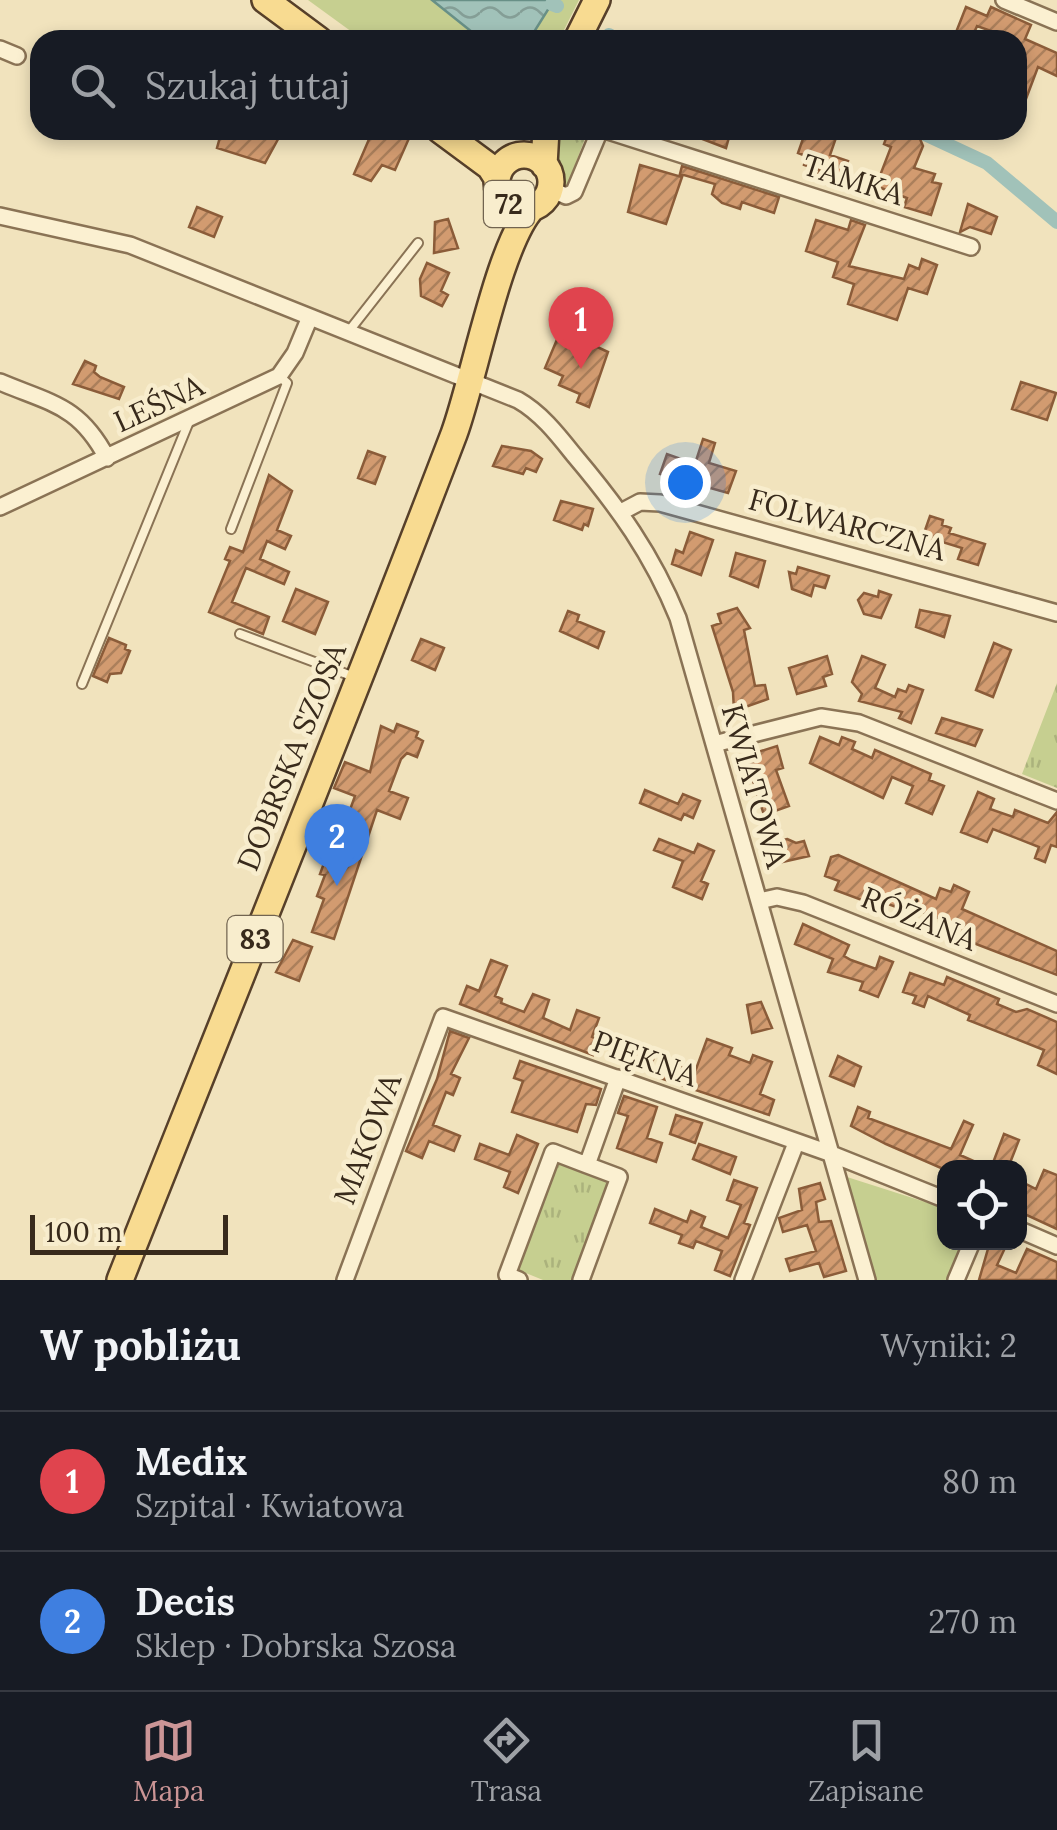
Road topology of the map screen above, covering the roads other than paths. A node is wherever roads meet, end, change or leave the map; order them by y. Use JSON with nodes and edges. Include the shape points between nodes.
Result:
{"nodes":[{"id":1,"x":266,"y":0,"type":"edge"},
{"id":2,"x":287,"y":0,"type":"edge"},
{"id":3,"x":597,"y":0,"type":"edge"},
{"id":4,"x":1004,"y":0,"type":"edge"},
{"id":5,"x":1057,"y":22,"type":"edge"},
{"id":6,"x":306,"y":30,"type":"edge"},
{"id":7,"x":327,"y":30,"type":"edge"},
{"id":8,"x":582,"y":30,"type":"edge"},
{"id":9,"x":0,"y":49,"type":"edge"},
{"id":10,"x":17,"y":56,"type":"dead end"},
{"id":11,"x":454,"y":140,"type":"edge"},
{"id":12,"x":482,"y":140,"type":"edge"},
{"id":13,"x":524,"y":140,"type":"edge"},
{"id":14,"x":545,"y":140,"type":"edge"},
{"id":15,"x":597,"y":140,"type":"edge"},
{"id":16,"x":634,"y":140,"type":"edge"},
{"id":17,"x":515,"y":157,"type":"junction"},
{"id":18,"x":542,"y":187,"type":"junction"},
{"id":19,"x":501,"y":189,"type":"junction"},
{"id":20,"x":0,"y":216,"type":"edge"},
{"id":21,"x":418,"y":243,"type":"dead end"},
{"id":22,"x":971,"y":246,"type":"dead end"},
{"id":23,"x":490,"y":310,"type":"junction"},
{"id":24,"x":310,"y":316,"type":"junction"},
{"id":25,"x":349,"y":332,"type":"junction"},
{"id":26,"x":279,"y":376,"type":"junction"},
{"id":27,"x":473,"y":380,"type":"junction"},
{"id":28,"x":0,"y":382,"type":"edge"},
{"id":29,"x":190,"y":419,"type":"junction"},
{"id":30,"x":107,"y":458,"type":"junction"},
{"id":31,"x":0,"y":507,"type":"edge"},
{"id":32,"x":622,"y":510,"type":"junction"},
{"id":33,"x":231,"y":529,"type":"dead end"},
{"id":34,"x":1057,"y":613,"type":"edge"},
{"id":35,"x":240,"y":634,"type":"dead end"},
{"id":36,"x":358,"y":678,"type":"junction"},
{"id":37,"x":82,"y":684,"type":"dead end"},
{"id":38,"x":714,"y":744,"type":"junction"},
{"id":39,"x":1057,"y":801,"type":"edge"},
{"id":40,"x":759,"y":901,"type":"junction"},
{"id":41,"x":1057,"y":1004,"type":"edge"},
{"id":42,"x":443,"y":1017,"type":"joint"},
{"id":43,"x":618,"y":1078,"type":"junction"},
{"id":44,"x":796,"y":1143,"type":"junction"},
{"id":45,"x":829,"y":1153,"type":"junction"},
{"id":46,"x":586,"y":1164,"type":"junction"},
{"id":47,"x":937,"y":1196,"type":"edge"},
{"id":48,"x":1027,"y":1233,"type":"edge"},
{"id":49,"x":1057,"y":1246,"type":"edge"},
{"id":50,"x":969,"y":1250,"type":"edge"},
{"id":51,"x":120,"y":1280,"type":"edge"},
{"id":52,"x":344,"y":1280,"type":"edge"},
{"id":53,"x":520,"y":1280,"type":"edge"},
{"id":54,"x":581,"y":1280,"type":"edge"},
{"id":55,"x":743,"y":1280,"type":"edge"},
{"id":56,"x":866,"y":1280,"type":"edge"},
{"id":57,"x":956,"y":1280,"type":"edge"}],
"edges":[{"from":1,"to":6,"type":"main road"},
{"from":2,"to":7,"type":"main road"},
{"from":3,"to":8,"type":"main road"},
{"from":4,"to":5,"type":"street"},
{"from":9,"to":10,"type":"street"},
{"from":11,"to":19,"type":"main road","number":"72","via":[[490,166]]},
{"from":12,"to":17,"type":"main road","number":"72"},
{"from":13,"to":17,"type":"main road","number":"72"},
{"from":14,"to":18,"type":"main road","number":"72"},
{"from":15,"to":18,"type":"street","name":"TAMKA","via":[[574,192],[566,196]]},
{"from":16,"to":22,"type":"street","name":"TAMKA"},
{"from":17,"to":18,"type":"main road","number":"72","via":[[532,156]]},
{"from":17,"to":19,"type":"main road","number":"72","via":[[503,165]]},
{"from":18,"to":19,"type":"main road","number":"72","via":[[518,208]]},
{"from":18,"to":23,"type":"main road","name":"DOBRSKA SZOSA","number":"83","via":[[519,224]]},
{"from":19,"to":23,"type":"main road","name":"DOBRSKA SZOSA","number":"83"},
{"from":20,"to":24,"type":"street","name":"KWIATOWA","via":[[130,245]]},
{"from":21,"to":25,"type":"lane"},
{"from":23,"to":27,"type":"main road","name":"DOBRSKA SZOSA","number":"83"},
{"from":24,"to":25,"type":"street","name":"KWIATOWA"},
{"from":24,"to":26,"type":"street"},
{"from":25,"to":27,"type":"street","name":"KWIATOWA"},
{"from":26,"to":29,"type":"street","name":"LEŚNA"},
{"from":26,"to":33,"type":"lane","via":[[286,383]]},
{"from":27,"to":32,"type":"street","name":"KWIATOWA","via":[[539,416]]},
{"from":27,"to":36,"type":"main road","name":"DOBRSKA SZOSA","number":"83"},
{"from":28,"to":30,"type":"street","via":[[77,415]]},
{"from":29,"to":30,"type":"street","name":"LEŚNA"},
{"from":29,"to":37,"type":"lane"},
{"from":30,"to":31,"type":"street","name":"LEŚNA"},
{"from":32,"to":34,"type":"street","name":"FOLWARCZNA","via":[[640,502],[660,504]]},
{"from":32,"to":38,"type":"street","name":"KWIATOWA","via":[[678,618]]},
{"from":35,"to":36,"type":"lane"},
{"from":36,"to":51,"type":"main road","name":"DOBRSKA SZOSA","number":"83"},
{"from":38,"to":39,"type":"street","via":[[821,717],[859,723]]},
{"from":38,"to":40,"type":"street","name":"KWIATOWA"},
{"from":40,"to":41,"type":"street","name":"RÓŻANA","via":[[802,903]]},
{"from":40,"to":45,"type":"street","name":"KWIATOWA"},
{"from":42,"to":43,"type":"street","name":"PIĘKNA"},
{"from":42,"to":52,"type":"street","name":"MAKOWA"},
{"from":43,"to":44,"type":"street","name":"PIĘKNA"},
{"from":43,"to":46,"type":"street"},
{"from":44,"to":45,"type":"street","name":"PIĘKNA"},
{"from":44,"to":55,"type":"street"},
{"from":45,"to":47,"type":"street","name":"PIĘKNA"},
{"from":45,"to":56,"type":"street","name":"KWIATOWA"},
{"from":46,"to":53,"type":"street","via":[[553,1152],[507,1275]]},
{"from":46,"to":54,"type":"street","via":[[619,1177]]},
{"from":48,"to":49,"type":"street"},
{"from":50,"to":57,"type":"street"}]}
